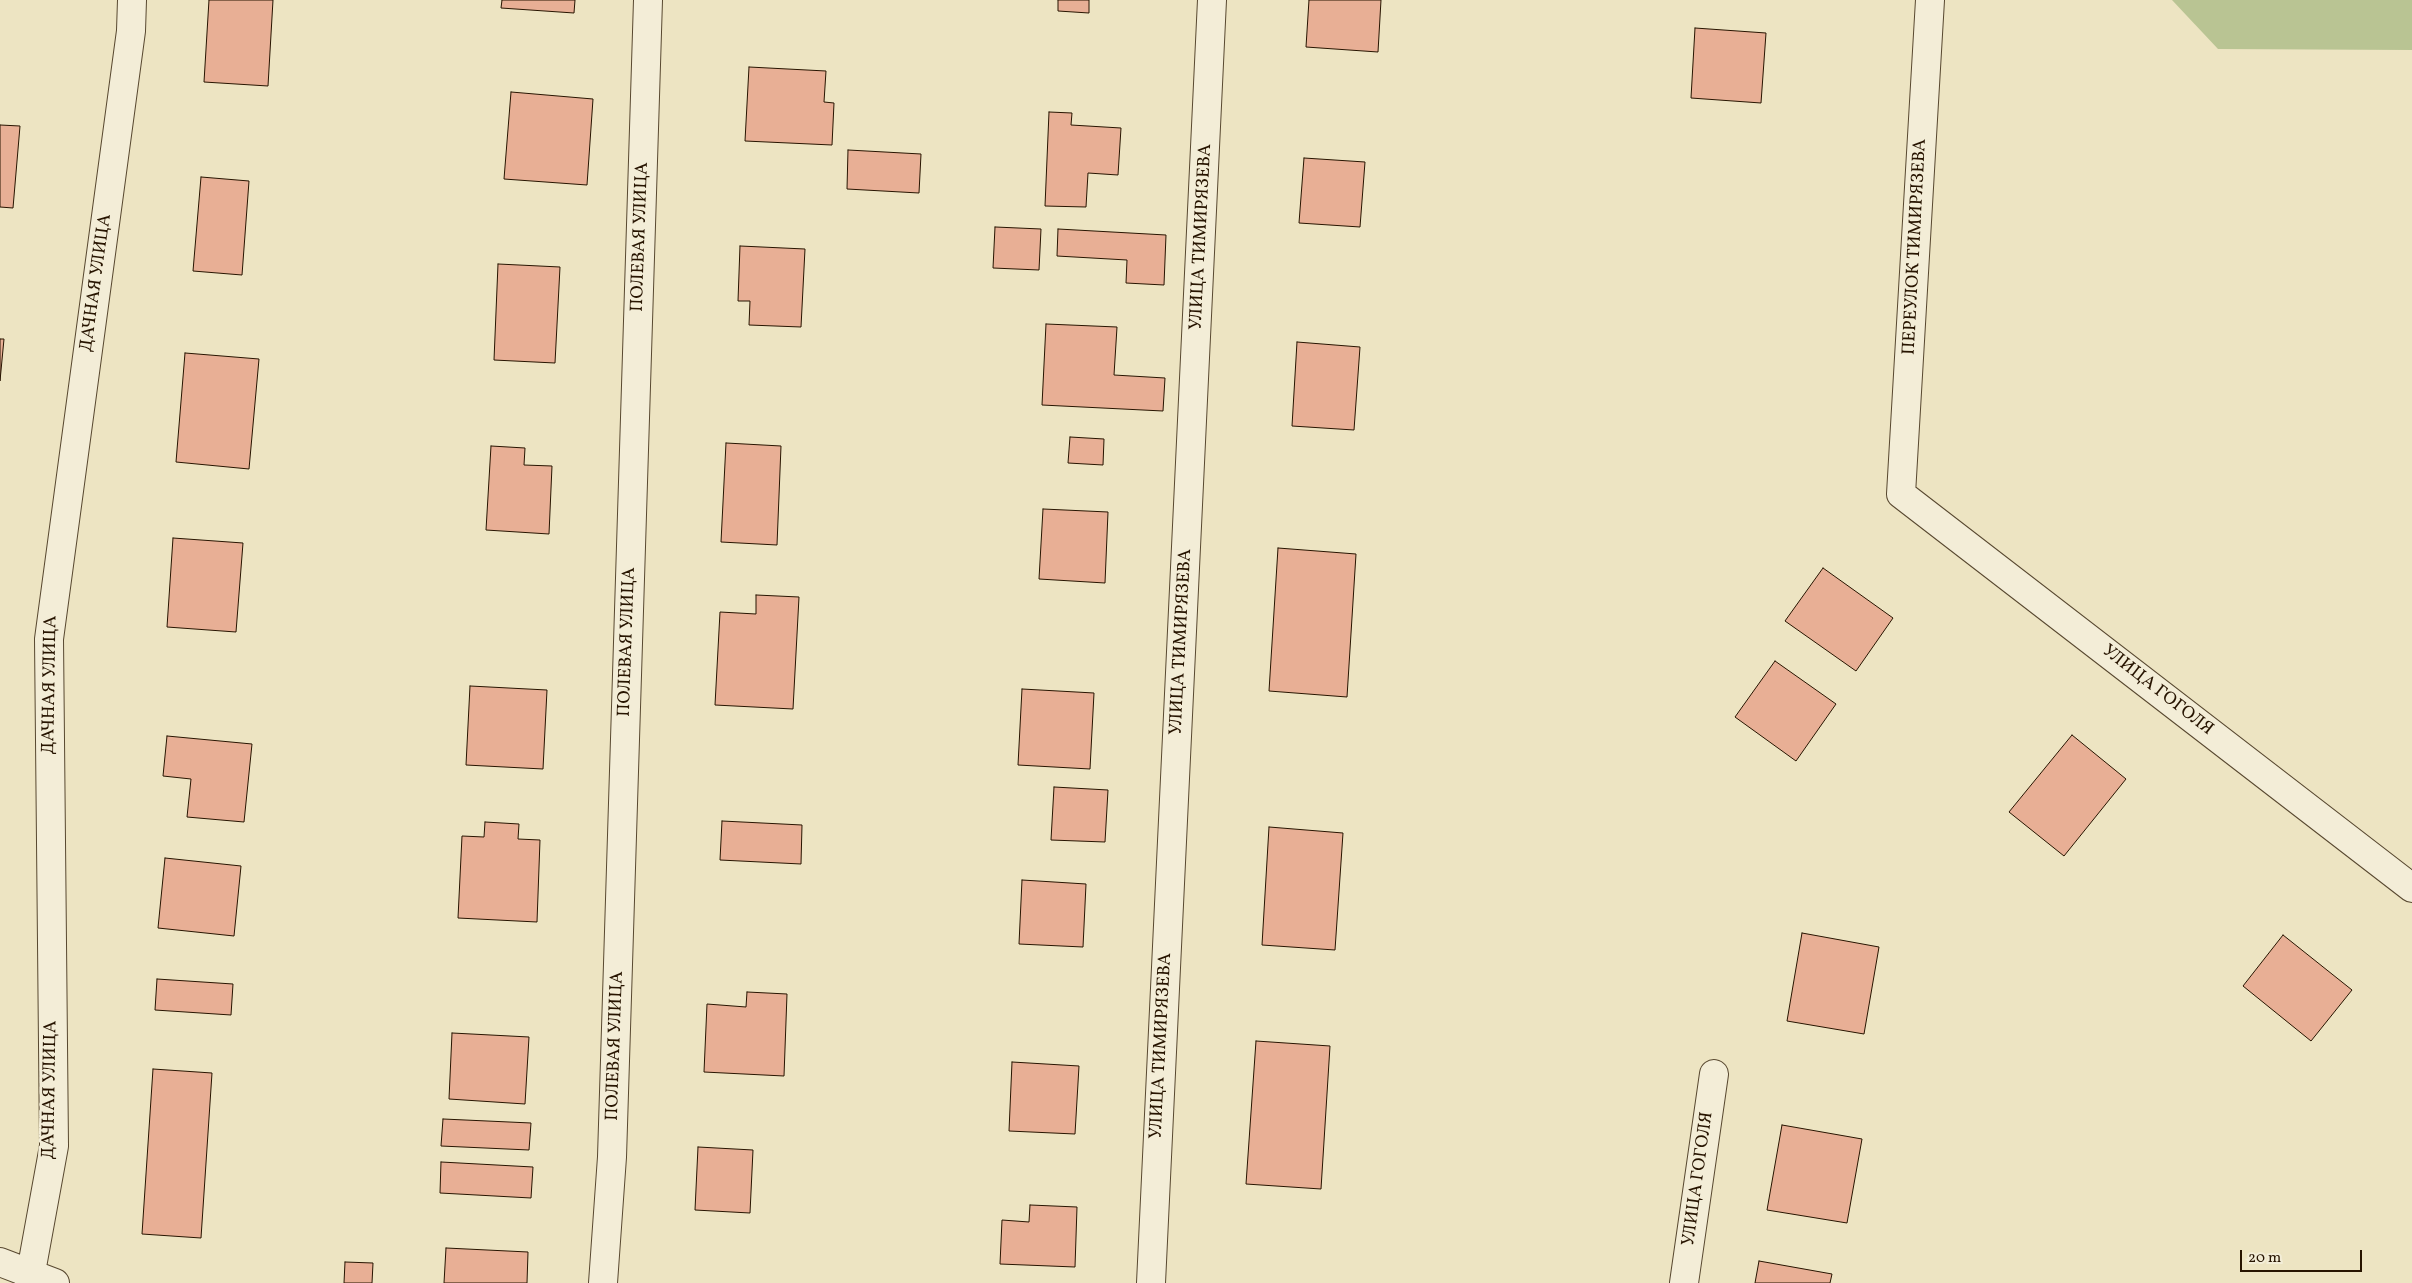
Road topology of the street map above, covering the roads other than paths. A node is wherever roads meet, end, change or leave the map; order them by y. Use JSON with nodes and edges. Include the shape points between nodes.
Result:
{"nodes":[{"id":1,"x":132,"y":0,"type":"edge"},
{"id":2,"x":648,"y":0,"type":"edge"},
{"id":3,"x":1212,"y":0,"type":"edge"},
{"id":4,"x":1930,"y":0,"type":"edge"},
{"id":5,"x":1902,"y":494,"type":"joint"},
{"id":6,"x":2412,"y":888,"type":"edge"},
{"id":7,"x":1714,"y":1074,"type":"dead end"},
{"id":8,"x":0,"y":1262,"type":"edge"},
{"id":9,"x":30,"y":1278,"type":"edge"},
{"id":10,"x":55,"y":1283,"type":"edge"},
{"id":11,"x":604,"y":1283,"type":"edge"},
{"id":12,"x":1151,"y":1283,"type":"edge"},
{"id":13,"x":1684,"y":1283,"type":"edge"}],
"edges":[{"from":1,"to":9,"type":"street","name":"ДАЧНАЯ УЛИЦА","via":[[131,31],[49,639],[54,1146]]},
{"from":2,"to":11,"type":"street","name":"ПОЛЕВАЯ УЛИЦА","via":[[613,1147]]},
{"from":3,"to":12,"type":"street","name":"УЛИЦА ТИМИРЯЗЕВА"},
{"from":4,"to":5,"type":"street","name":"ПЕРЕУЛОК ТИМИРЯЗЕВА"},
{"from":5,"to":6,"type":"street","name":"УЛИЦА ГОГОЛЯ"},
{"from":7,"to":13,"type":"street","name":"УЛИЦА ГОГОЛЯ"},
{"from":8,"to":9,"type":"street"},
{"from":9,"to":10,"type":"street"}]}
